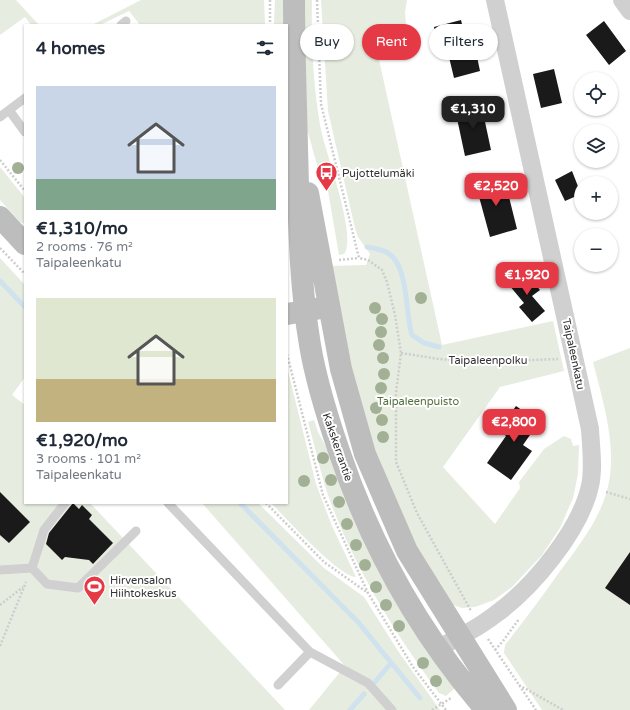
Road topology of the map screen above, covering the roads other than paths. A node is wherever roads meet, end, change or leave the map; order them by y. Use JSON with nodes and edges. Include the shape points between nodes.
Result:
{"nodes":[{"id":1,"x":294,"y":0,"type":"edge"},
{"id":2,"x":495,"y":0,"type":"edge"},
{"id":3,"x":622,"y":0,"type":"edge"},
{"id":4,"x":630,"y":11,"type":"edge"},
{"id":5,"x":24,"y":99,"type":"edge"},
{"id":6,"x":9,"y":110,"type":"junction"},
{"id":7,"x":0,"y":117,"type":"edge"},
{"id":8,"x":24,"y":131,"type":"edge"},
{"id":9,"x":297,"y":149,"type":"junction"},
{"id":10,"x":0,"y":217,"type":"edge"},
{"id":11,"x":24,"y":243,"type":"edge"},
{"id":12,"x":329,"y":307,"type":"junction"},
{"id":13,"x":297,"y":312,"type":"edge"},
{"id":14,"x":65,"y":504,"type":"edge"},
{"id":15,"x":169,"y":504,"type":"edge"},
{"id":16,"x":136,"y":531,"type":"dead end"},
{"id":17,"x":32,"y":568,"type":"junction"},
{"id":18,"x":0,"y":570,"type":"edge"},
{"id":19,"x":459,"y":637,"type":"junction"},
{"id":20,"x":438,"y":648,"type":"junction"},
{"id":21,"x":310,"y":652,"type":"junction"},
{"id":22,"x":278,"y":684,"type":"dead end"},
{"id":23,"x":392,"y":710,"type":"edge"},
{"id":24,"x":486,"y":710,"type":"edge"},
{"id":25,"x":506,"y":710,"type":"edge"}],
"edges":[{"from":1,"to":9,"type":"main road","name":"Kakskerrantie"},
{"from":2,"to":19,"type":"street","name":"Taipaleenkatu","via":[[590,429],[592,469],[590,487],[567,538],[524,590],[480,625]]},
{"from":3,"to":4,"type":"street"},
{"from":5,"to":6,"type":"lane"},
{"from":6,"to":7,"type":"lane"},
{"from":6,"to":8,"type":"lane"},
{"from":9,"to":12,"type":"main road","name":"Kakskerrantie"},
{"from":9,"to":13,"type":"main road","name":"Kakskerrantie"},
{"from":10,"to":11,"type":"main road"},
{"from":12,"to":13,"type":"main road"},
{"from":12,"to":19,"type":"main road","name":"Kakskerrantie","via":[[341,370],[365,454],[408,551]]},
{"from":13,"to":20,"type":"main road","name":"Kakskerrantie","via":[[310,344],[328,419],[368,527],[391,574]]},
{"from":14,"to":17,"type":"lane","via":[[44,530]]},
{"from":15,"to":21,"type":"lane"},
{"from":16,"to":17,"type":"lane","via":[[78,588],[47,584]]},
{"from":17,"to":18,"type":"lane"},
{"from":19,"to":20,"type":"street","name":"Taipaleenkatu"},
{"from":19,"to":25,"type":"main road","name":"Kakskerrantie"},
{"from":20,"to":24,"type":"main road","name":"Kakskerrantie","via":[[466,688]]},
{"from":21,"to":22,"type":"lane"},
{"from":21,"to":23,"type":"lane","via":[[368,683]]}]}
